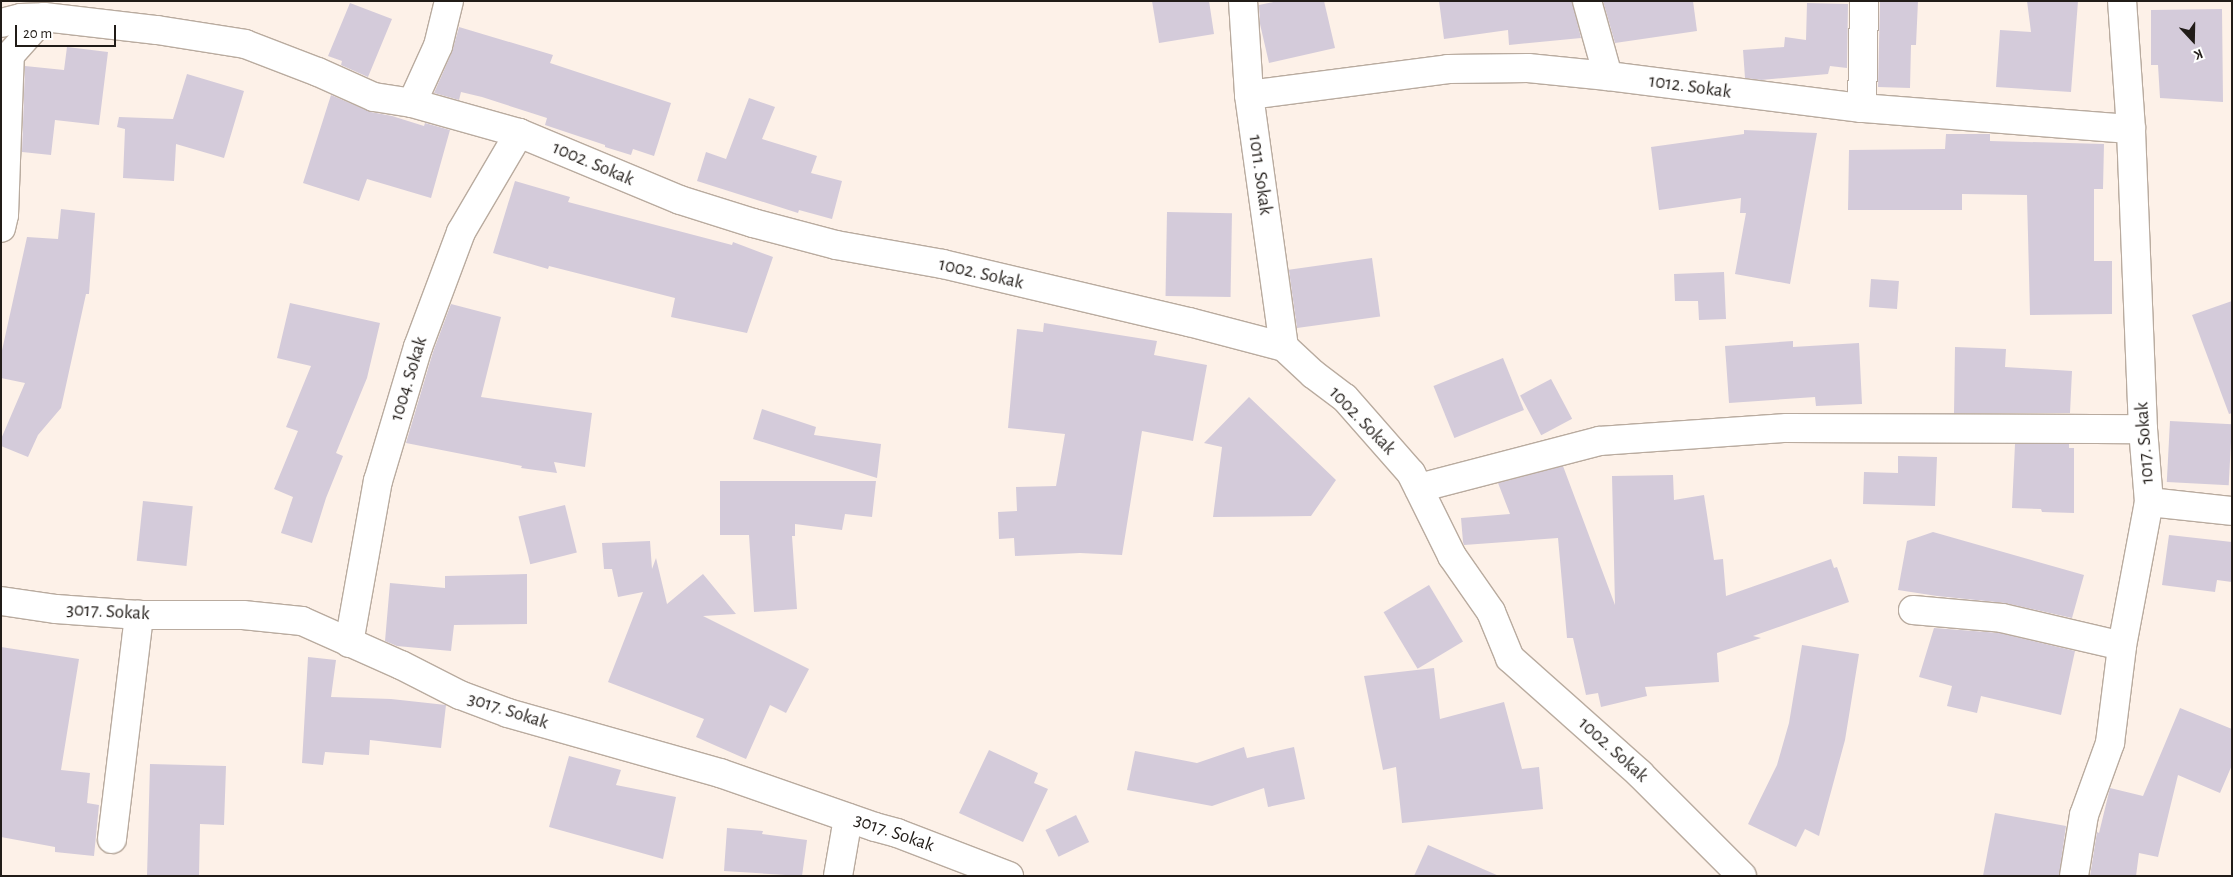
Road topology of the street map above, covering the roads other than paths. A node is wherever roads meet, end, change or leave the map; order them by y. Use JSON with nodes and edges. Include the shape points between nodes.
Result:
{"nodes":[{"id":1,"x":450,"y":1,"type":"edge"},
{"id":2,"x":1243,"y":1,"type":"edge"},
{"id":3,"x":1587,"y":1,"type":"edge"},
{"id":4,"x":1864,"y":1,"type":"edge"},
{"id":5,"x":2122,"y":1,"type":"edge"},
{"id":6,"x":44,"y":18,"type":"junction"},
{"id":7,"x":1,"y":23,"type":"edge"},
{"id":8,"x":1608,"y":76,"type":"junction"},
{"id":9,"x":1249,"y":95,"type":"junction"},
{"id":10,"x":412,"y":103,"type":"junction"},
{"id":11,"x":1862,"y":108,"type":"junction"},
{"id":12,"x":2131,"y":129,"type":"junction"},
{"id":13,"x":519,"y":133,"type":"junction"},
{"id":14,"x":1,"y":228,"type":"edge"},
{"id":15,"x":1284,"y":347,"type":"junction"},
{"id":16,"x":2143,"y":429,"type":"junction"},
{"id":17,"x":1418,"y":488,"type":"junction"},
{"id":18,"x":2149,"y":502,"type":"junction"},
{"id":19,"x":2232,"y":511,"type":"edge"},
{"id":20,"x":1,"y":601,"type":"edge"},
{"id":21,"x":1913,"y":610,"type":"dead end"},
{"id":22,"x":139,"y":615,"type":"junction"},
{"id":23,"x":349,"y":643,"type":"junction"},
{"id":24,"x":2122,"y":646,"type":"junction"},
{"id":25,"x":848,"y":818,"type":"junction"},
{"id":26,"x":112,"y":839,"type":"dead end"},
{"id":27,"x":838,"y":876,"type":"edge"},
{"id":28,"x":1010,"y":876,"type":"edge"},
{"id":29,"x":1742,"y":876,"type":"edge"},
{"id":30,"x":2074,"y":876,"type":"edge"}],
"edges":[{"from":1,"to":10,"type":"street","via":[[438,46]]},
{"from":2,"to":9,"type":"street","name":"1011. Sokak"},
{"from":3,"to":8,"type":"street"},
{"from":4,"to":11,"type":"street"},
{"from":5,"to":12,"type":"street","name":"1017. Sokak"},
{"from":6,"to":7,"type":"street","name":"1002. Sokak","via":[[22,18]]},
{"from":6,"to":10,"type":"street","name":"1002. Sokak","via":[[157,30],[245,44],[374,97]]},
{"from":6,"to":14,"type":"street","via":[[10,55]]},
{"from":8,"to":9,"type":"street","name":"1012. Sokak","via":[[1528,68],[1448,69]]},
{"from":8,"to":11,"type":"street","name":"1012. Sokak"},
{"from":9,"to":15,"type":"street","name":"1011. Sokak"},
{"from":10,"to":13,"type":"street","name":"1002. Sokak"},
{"from":11,"to":12,"type":"street","name":"1012. Sokak"},
{"from":12,"to":16,"type":"street","name":"1017. Sokak"},
{"from":13,"to":15,"type":"street","name":"1002. Sokak","via":[[680,200],[753,223],[836,245],[943,264]]},
{"from":13,"to":23,"type":"street","name":"1004. Sokak","via":[[461,232],[418,346],[378,481]]},
{"from":15,"to":17,"type":"street","name":"1002. Sokak","via":[[1345,398],[1411,472]]},
{"from":16,"to":17,"type":"street","via":[[1787,428],[1599,441]]},
{"from":16,"to":18,"type":"street","name":"1017. Sokak"},
{"from":17,"to":29,"type":"street","name":"1002. Sokak","via":[[1452,556],[1491,612],[1510,658],[1640,774]]},
{"from":18,"to":19,"type":"street"},
{"from":18,"to":24,"type":"street","name":"1017. Sokak"},
{"from":20,"to":22,"type":"street","name":"3017. Sokak"},
{"from":21,"to":24,"type":"street","via":[[2002,618]]},
{"from":22,"to":23,"type":"street","name":"3017. Sokak","via":[[243,615],[302,621]]},
{"from":22,"to":26,"type":"street"},
{"from":23,"to":25,"type":"street","name":"3017. Sokak","via":[[460,695],[508,713],[720,773]]},
{"from":24,"to":30,"type":"street","name":"1017. Sokak","via":[[2110,743],[2084,815]]},
{"from":25,"to":27,"type":"street"},
{"from":25,"to":28,"type":"street","name":"3017. Sokak"}]}
